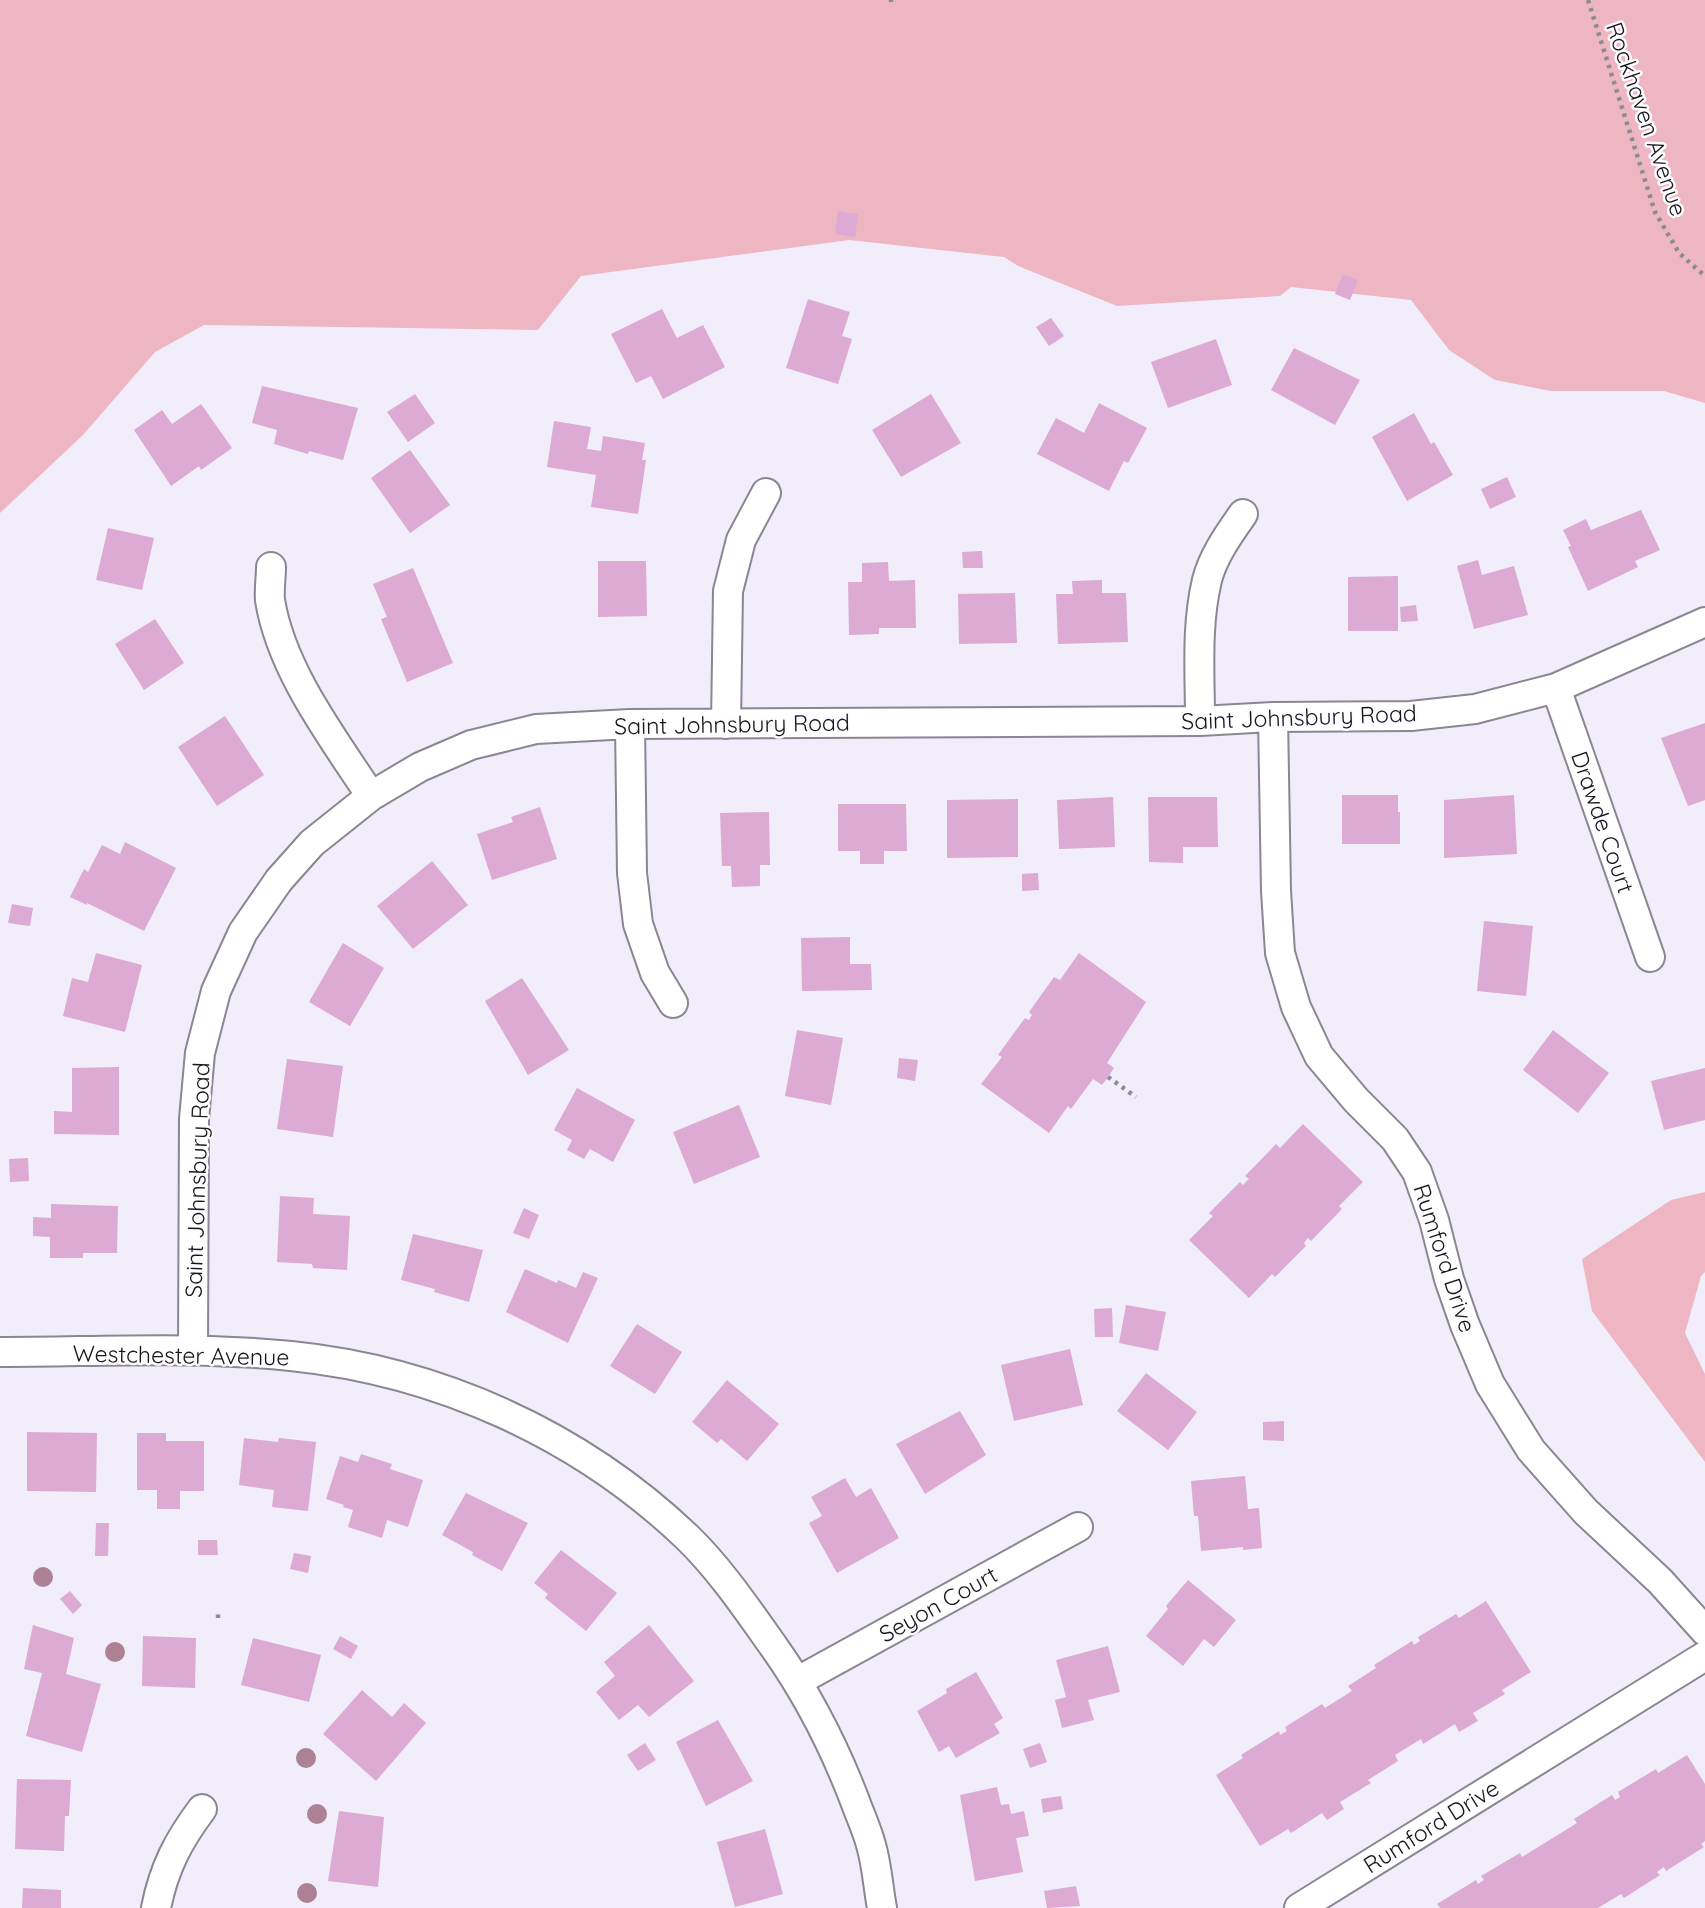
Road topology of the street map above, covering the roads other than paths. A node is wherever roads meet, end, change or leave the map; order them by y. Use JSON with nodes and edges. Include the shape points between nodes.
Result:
{"nodes":[{"id":1,"x":766,"y":493,"type":"dead end"},
{"id":2,"x":1243,"y":514,"type":"dead end"},
{"id":3,"x":271,"y":567,"type":"dead end"},
{"id":4,"x":1705,"y":622,"type":"edge"},
{"id":5,"x":1556,"y":688,"type":"junction"},
{"id":6,"x":1273,"y":717,"type":"junction"},
{"id":7,"x":1200,"y":721,"type":"junction"},
{"id":8,"x":630,"y":724,"type":"junction"},
{"id":9,"x":726,"y":724,"type":"junction"},
{"id":10,"x":371,"y":796,"type":"junction"},
{"id":11,"x":1650,"y":957,"type":"dead end"},
{"id":12,"x":673,"y":1003,"type":"dead end"},
{"id":13,"x":194,"y":1351,"type":"junction"},
{"id":14,"x":0,"y":1352,"type":"edge"},
{"id":15,"x":1078,"y":1527,"type":"dead end"},
{"id":16,"x":1705,"y":1631,"type":"edge"},
{"id":17,"x":1705,"y":1656,"type":"edge"},
{"id":18,"x":798,"y":1681,"type":"junction"},
{"id":19,"x":202,"y":1809,"type":"dead end"},
{"id":20,"x":156,"y":1908,"type":"edge"},
{"id":21,"x":882,"y":1908,"type":"edge"},
{"id":22,"x":1299,"y":1908,"type":"edge"}],
"edges":[{"from":1,"to":9,"type":"street","via":[[741,540],[728,591]]},
{"from":2,"to":7,"type":"street","via":[[1223,542],[1207,578],[1200,625]]},
{"from":3,"to":10,"type":"street","via":[[270,598],[280,637],[303,688]]},
{"from":4,"to":5,"type":"street","name":"Saint Johnsbury Road"},
{"from":5,"to":6,"type":"street","name":"Saint Johnsbury Road","via":[[1475,709],[1411,716]]},
{"from":5,"to":11,"type":"street","name":"Drawde Court"},
{"from":6,"to":7,"type":"street","name":"Saint Johnsbury Road"},
{"from":6,"to":16,"type":"street","name":"Rumford Drive","via":[[1280,953],[1296,1007],[1319,1056],[1395,1139],[1417,1172],[1465,1325],[1490,1384],[1531,1450]]},
{"from":7,"to":9,"type":"street","name":"Saint Johnsbury Road"},
{"from":8,"to":9,"type":"street","name":"Saint Johnsbury Road"},
{"from":8,"to":10,"type":"street","name":"Saint Johnsbury Road","via":[[536,729],[471,745],[420,767]]},
{"from":8,"to":12,"type":"street","via":[[632,873],[639,924],[655,973]]},
{"from":10,"to":13,"type":"street","name":"Saint Johnsbury Road","via":[[312,843],[279,880],[243,932],[216,991],[200,1053],[194,1119]]},
{"from":13,"to":14,"type":"street","name":"Westchester Avenue"},
{"from":13,"to":18,"type":"street","name":"Westchester Avenue","via":[[293,1356],[373,1370],[456,1392],[534,1426],[617,1479],[688,1538],[741,1600]]},
{"from":15,"to":18,"type":"street","name":"Seyon Court"},
{"from":17,"to":22,"type":"street","name":"Rumford Drive"},
{"from":18,"to":21,"type":"street","name":"Westchester Avenue","via":[[837,1755],[871,1844]]},
{"from":19,"to":20,"type":"street","via":[[180,1838]]}]}
